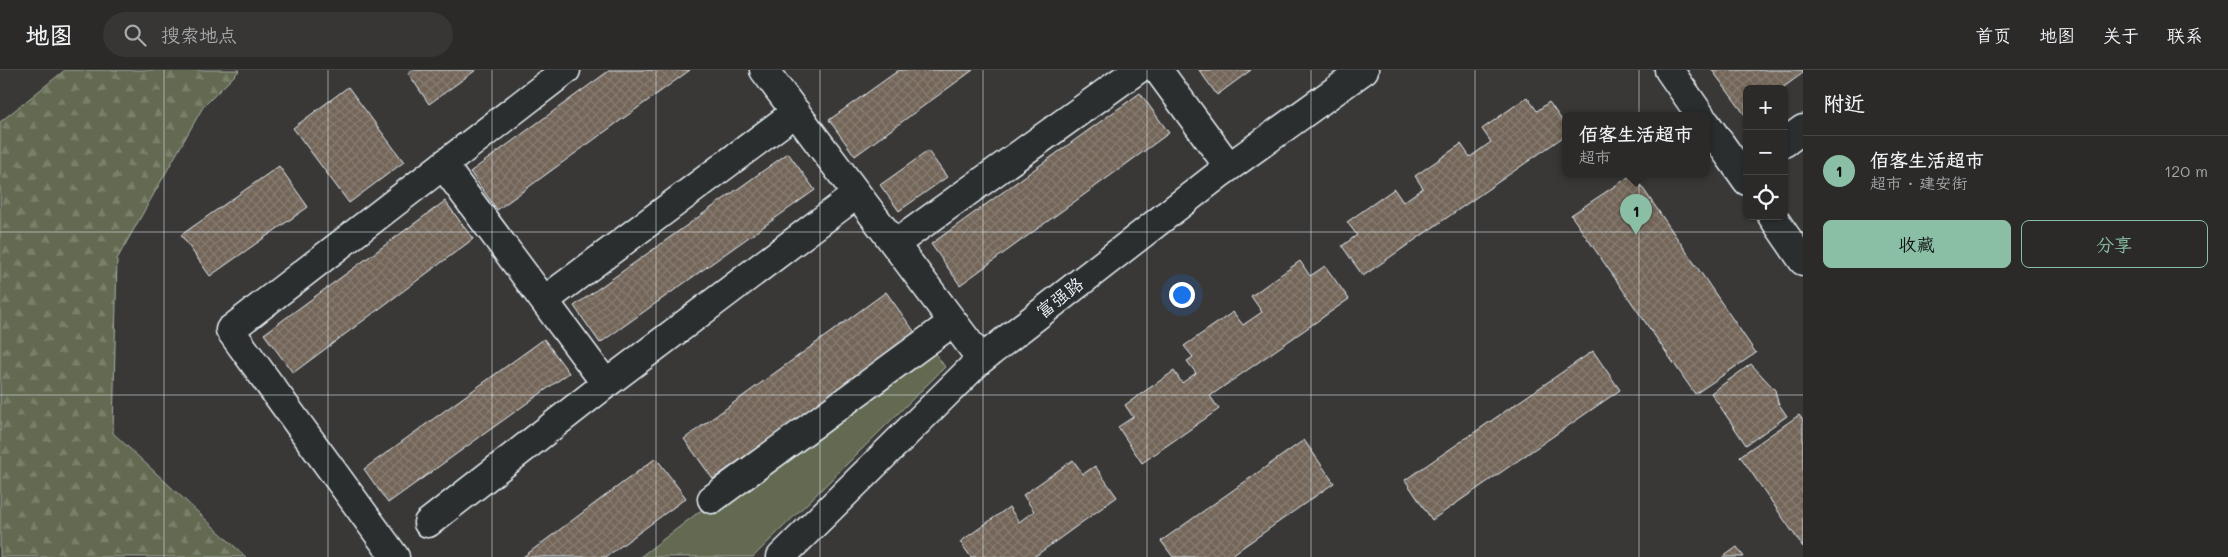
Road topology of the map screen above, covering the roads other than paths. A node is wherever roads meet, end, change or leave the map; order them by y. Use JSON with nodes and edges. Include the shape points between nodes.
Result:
{"nodes":[{"id":1,"x":566,"y":70,"type":"edge"},
{"id":2,"x":1137,"y":70,"type":"edge"},
{"id":3,"x":1158,"y":70,"type":"edge"},
{"id":4,"x":1364,"y":70,"type":"edge"},
{"id":5,"x":1669,"y":70,"type":"edge"},
{"id":6,"x":776,"y":74,"type":"edge"},
{"id":7,"x":796,"y":112,"type":"junction"},
{"id":8,"x":1698,"y":112,"type":"edge"},
{"id":9,"x":1710,"y":128,"type":"edge"},
{"id":10,"x":1803,"y":129,"type":"edge"},
{"id":11,"x":1788,"y":140,"type":"edge"},
{"id":12,"x":443,"y":165,"type":"junction"},
{"id":13,"x":1229,"y":167,"type":"junction"},
{"id":14,"x":1744,"y":175,"type":"edge"},
{"id":15,"x":857,"y":194,"type":"junction"},
{"id":16,"x":1775,"y":220,"type":"edge"},
{"id":17,"x":895,"y":244,"type":"junction"},
{"id":18,"x":1803,"y":261,"type":"edge"},
{"id":19,"x":545,"y":300,"type":"junction"},
{"id":20,"x":953,"y":322,"type":"junction"},
{"id":21,"x":981,"y":359,"type":"junction"},
{"id":22,"x":606,"y":384,"type":"junction"},
{"id":23,"x":712,"y":499,"type":"dead end"},
{"id":24,"x":428,"y":523,"type":"dead end"},
{"id":25,"x":394,"y":557,"type":"edge"},
{"id":26,"x":781,"y":557,"type":"edge"}],
"edges":[{"from":1,"to":12,"type":"street"},
{"from":2,"to":17,"type":"street"},
{"from":3,"to":13,"type":"street"},
{"from":4,"to":13,"type":"street","name":"富强路"},
{"from":5,"to":8,"type":"street"},
{"from":6,"to":7,"type":"street"},
{"from":7,"to":15,"type":"street"},
{"from":7,"to":19,"type":"street"},
{"from":9,"to":14,"type":"street"},
{"from":10,"to":11,"type":"street"},
{"from":12,"to":19,"type":"street"},
{"from":12,"to":25,"type":"street","via":[[230,330]]},
{"from":13,"to":21,"type":"street","name":"富强路"},
{"from":15,"to":17,"type":"street"},
{"from":15,"to":22,"type":"street"},
{"from":16,"to":18,"type":"street"},
{"from":17,"to":20,"type":"street"},
{"from":19,"to":22,"type":"street"},
{"from":20,"to":21,"type":"street"},
{"from":20,"to":23,"type":"street"},
{"from":21,"to":26,"type":"street","name":"富强路"},
{"from":22,"to":24,"type":"street"}]}
